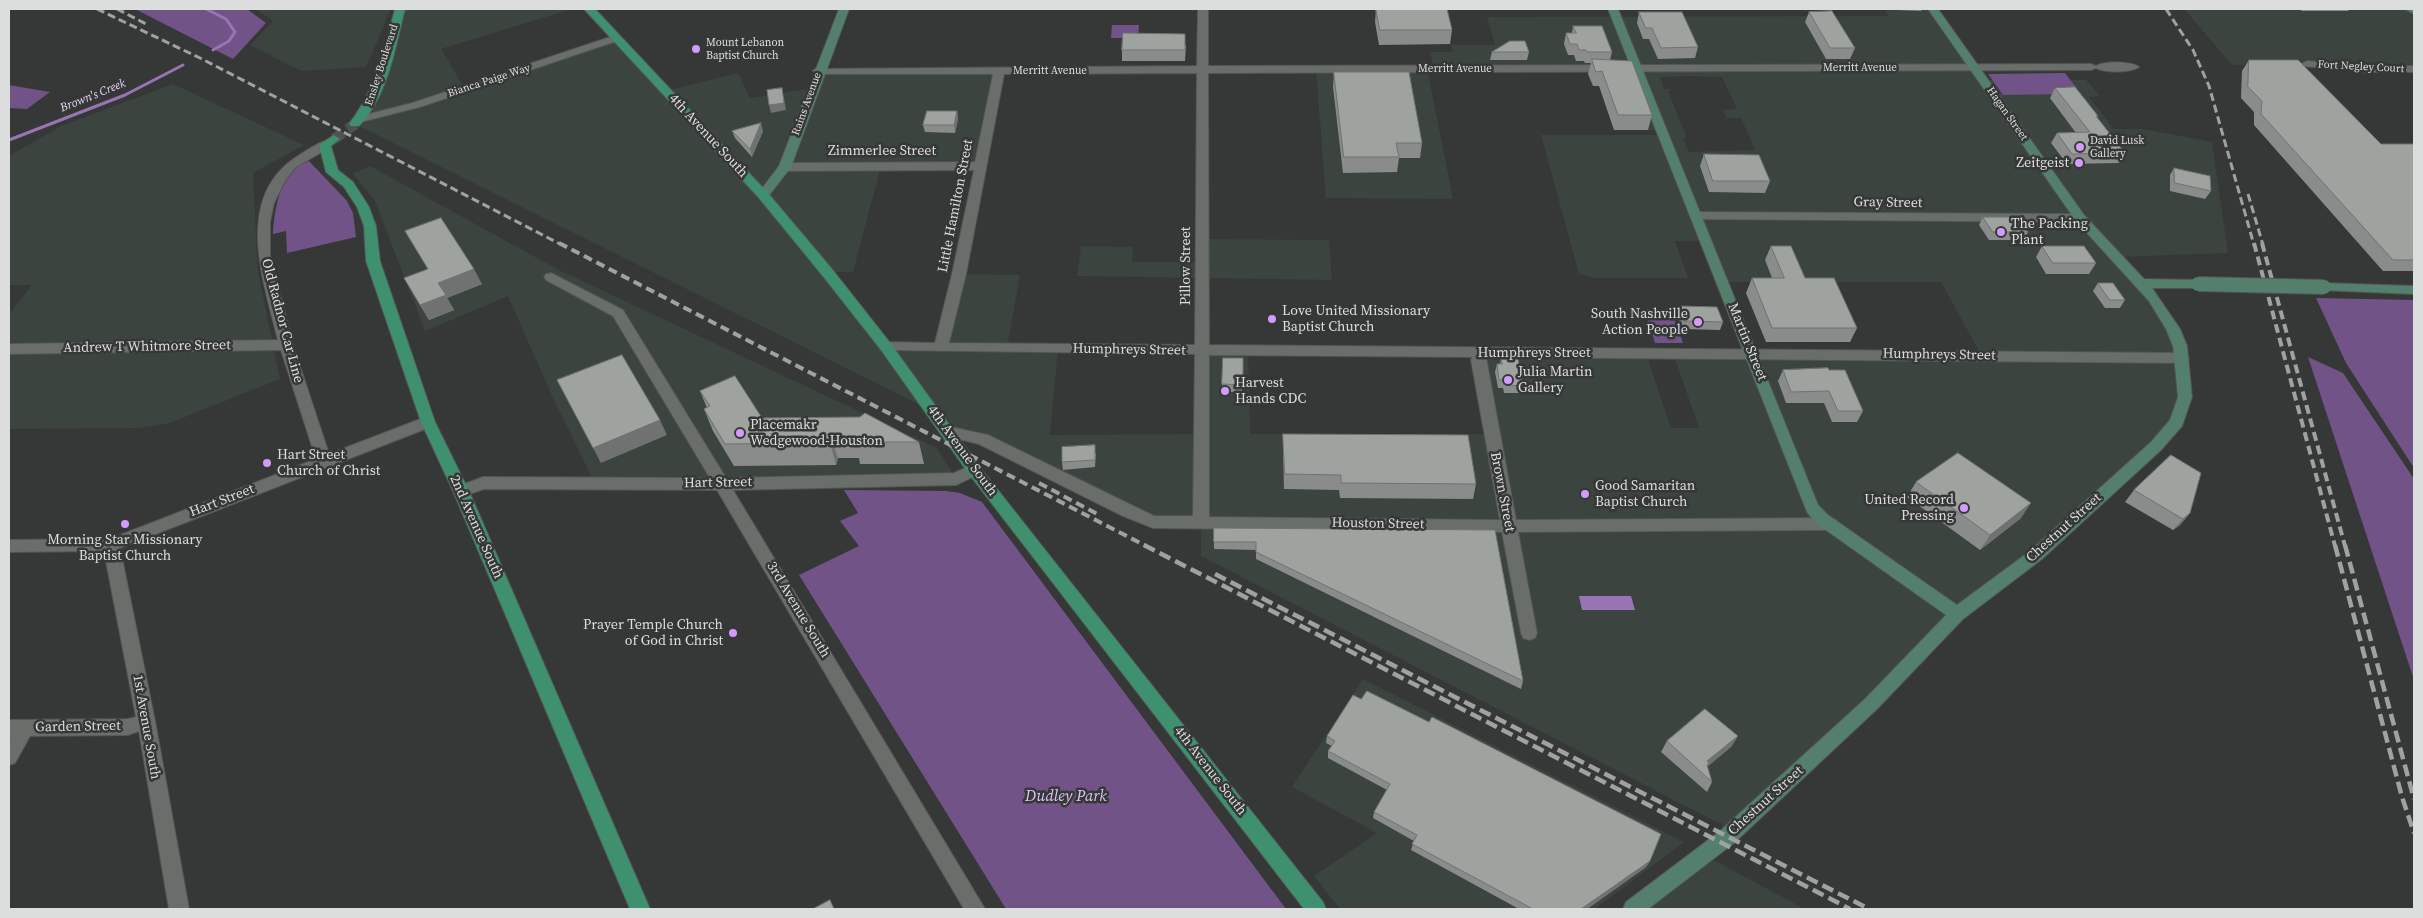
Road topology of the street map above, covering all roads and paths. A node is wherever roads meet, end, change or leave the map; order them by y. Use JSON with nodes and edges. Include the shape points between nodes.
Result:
{"nodes":[{"id":1,"x":400,"y":9,"type":"edge"},
{"id":2,"x":589,"y":9,"type":"edge"},
{"id":3,"x":844,"y":9,"type":"edge"},
{"id":4,"x":1204,"y":9,"type":"edge"},
{"id":5,"x":1614,"y":9,"type":"edge"},
{"id":6,"x":1933,"y":9,"type":"edge"},
{"id":7,"x":2410,"y":9,"type":"edge"},
{"id":8,"x":2414,"y":11,"type":"edge"},
{"id":9,"x":616,"y":38,"type":"junction"},
{"id":10,"x":2308,"y":64,"type":"dead end"},
{"id":11,"x":2133,"y":67,"type":"dead end"},
{"id":12,"x":1975,"y":68,"type":"junction"},
{"id":13,"x":1638,"y":69,"type":"junction"},
{"id":14,"x":2414,"y":69,"type":"edge"},
{"id":15,"x":1203,"y":70,"type":"junction"},
{"id":16,"x":819,"y":71,"type":"junction"},
{"id":17,"x":999,"y":71,"type":"junction"},
{"id":18,"x":358,"y":122,"type":"joint"},
{"id":19,"x":330,"y":142,"type":"joint"},
{"id":20,"x":980,"y":166,"type":"junction"},
{"id":21,"x":785,"y":167,"type":"junction"},
{"id":22,"x":763,"y":195,"type":"junction"},
{"id":23,"x":1696,"y":216,"type":"junction"},
{"id":24,"x":2080,"y":218,"type":"junction"},
{"id":25,"x":551,"y":277,"type":"dead end"},
{"id":26,"x":2143,"y":283,"type":"junction"},
{"id":27,"x":2414,"y":290,"type":"edge"},
{"id":28,"x":286,"y":345,"type":"junction"},
{"id":29,"x":886,"y":347,"type":"junction"},
{"id":30,"x":941,"y":347,"type":"junction"},
{"id":31,"x":9,"y":349,"type":"edge"},
{"id":32,"x":1202,"y":350,"type":"junction"},
{"id":33,"x":1481,"y":352,"type":"junction"},
{"id":34,"x":1752,"y":353,"type":"junction"},
{"id":35,"x":2182,"y":358,"type":"junction"},
{"id":36,"x":428,"y":422,"type":"junction"},
{"id":37,"x":946,"y":431,"type":"junction"},
{"id":38,"x":324,"y":461,"type":"junction"},
{"id":39,"x":974,"y":470,"type":"junction"},
{"id":40,"x":722,"y":484,"type":"junction"},
{"id":41,"x":461,"y":491,"type":"junction"},
{"id":42,"x":1201,"y":523,"type":"junction"},
{"id":43,"x":1830,"y":524,"type":"junction"},
{"id":44,"x":1508,"y":526,"type":"junction"},
{"id":45,"x":111,"y":545,"type":"junction"},
{"id":46,"x":9,"y":546,"type":"edge"},
{"id":47,"x":1957,"y":614,"type":"junction"},
{"id":48,"x":1529,"y":632,"type":"dead end"},
{"id":49,"x":146,"y":721,"type":"junction"},
{"id":50,"x":17,"y":728,"type":"edge"},
{"id":51,"x":9,"y":757,"type":"edge"},
{"id":52,"x":179,"y":909,"type":"edge"},
{"id":53,"x":640,"y":909,"type":"edge"},
{"id":54,"x":975,"y":909,"type":"edge"},
{"id":55,"x":1316,"y":909,"type":"edge"},
{"id":56,"x":1633,"y":909,"type":"edge"}],
"edges":[{"from":1,"to":18,"type":"main road","name":"Ensley Boulevard","via":[[372,101]]},
{"from":2,"to":9,"type":"main road","name":"4th Avenue South"},
{"from":3,"to":16,"type":"street","name":"Rains Avenue"},
{"from":4,"to":15,"type":"street","name":"Pillow Street"},
{"from":5,"to":13,"type":"street","name":"Martin Street"},
{"from":6,"to":12,"type":"street","name":"Hagan Street"},
{"from":7,"to":8,"type":"street"},
{"from":9,"to":18,"type":"street","name":"Bianca Paige Way"},
{"from":9,"to":22,"type":"main road","name":"4th Avenue South"},
{"from":10,"to":14,"type":"street","name":"Fort Negley Court"},
{"from":11,"to":12,"type":"street","name":"Merritt Avenue"},
{"from":12,"to":13,"type":"street","name":"Merritt Avenue"},
{"from":12,"to":24,"type":"street","name":"Hagan Street"},
{"from":13,"to":15,"type":"street","name":"Merritt Avenue"},
{"from":13,"to":23,"type":"street","name":"Martin Street"},
{"from":15,"to":17,"type":"street","name":"Merritt Avenue"},
{"from":15,"to":32,"type":"street","name":"Pillow Street"},
{"from":16,"to":17,"type":"street","name":"Merritt Avenue"},
{"from":16,"to":21,"type":"street","name":"Rains Avenue"},
{"from":17,"to":20,"type":"street","name":"Little Hamilton Street"},
{"from":19,"to":28,"type":"street","name":"Old Radnor Car Line","via":[[292,164],[280,178],[264,222],[264,255]]},
{"from":19,"to":36,"type":"main road","name":"2nd Avenue South","via":[[332,172],[349,185],[370,226],[373,261]]},
{"from":20,"to":21,"type":"street","name":"Zimmerlee Street"},
{"from":20,"to":30,"type":"street","name":"Little Hamilton Street"},
{"from":21,"to":22,"type":"street","name":"Rains Avenue"},
{"from":22,"to":29,"type":"main road","name":"4th Avenue South"},
{"from":23,"to":24,"type":"street","name":"Gray Street"},
{"from":23,"to":34,"type":"street","name":"Martin Street"},
{"from":24,"to":26,"type":"street","name":"Hagan Street"},
{"from":25,"to":40,"type":"street","name":"3rd Avenue South","via":[[618,313]]},
{"from":26,"to":27,"type":"street","bridge":true},
{"from":26,"to":35,"type":"street","name":"Chestnut Street","via":[[2173,328]]},
{"from":28,"to":31,"type":"street","name":"Andrew T Whitmore Street"},
{"from":28,"to":38,"type":"street","name":"Old Radnor Car Line"},
{"from":29,"to":30,"type":"street","name":"Humphreys Street"},
{"from":29,"to":37,"type":"main road","name":"4th Avenue South"},
{"from":30,"to":32,"type":"street","name":"Humphreys Street"},
{"from":32,"to":33,"type":"street","name":"Humphreys Street"},
{"from":32,"to":42,"type":"street","name":"Pillow Street"},
{"from":33,"to":34,"type":"street","name":"Humphreys Street"},
{"from":33,"to":44,"type":"street","name":"Brown Street","via":[[1478,360]]},
{"from":34,"to":35,"type":"street","name":"Humphreys Street"},
{"from":34,"to":43,"type":"street","name":"Martin Street","via":[[1812,508]]},
{"from":35,"to":47,"type":"street","name":"Chestnut Street","via":[[2185,397],[2177,422],[2156,446],[2036,554]]},
{"from":36,"to":38,"type":"street","name":"Hart Street"},
{"from":36,"to":41,"type":"main road","name":"2nd Avenue South"},
{"from":37,"to":39,"type":"main road","name":"4th Avenue South"},
{"from":37,"to":42,"type":"street","name":"Houston Street","via":[[983,439],[1140,518],[1154,522]]},
{"from":38,"to":45,"type":"street","name":"Hart Street"},
{"from":39,"to":40,"type":"street","name":"Hart Street","via":[[956,479]]},
{"from":39,"to":55,"type":"main road","name":"4th Avenue South"},
{"from":40,"to":41,"type":"street","name":"Hart Street","via":[[484,483]]},
{"from":40,"to":54,"type":"street","name":"3rd Avenue South"},
{"from":41,"to":53,"type":"main road","name":"2nd Avenue South"},
{"from":42,"to":44,"type":"street","name":"Houston Street"},
{"from":43,"to":44,"type":"street","name":"Houston Street"},
{"from":43,"to":47,"type":"street","name":"Martin Street"},
{"from":44,"to":48,"type":"street","name":"Brown Street"},
{"from":45,"to":46,"type":"street","name":"Hart Street"},
{"from":45,"to":49,"type":"street","name":"1st Avenue South"},
{"from":47,"to":56,"type":"street","name":"Chestnut Street","via":[[1871,704],[1727,836]]},
{"from":49,"to":50,"type":"street","name":"Garden Street","via":[[128,727]]},
{"from":49,"to":52,"type":"street","name":"1st Avenue South"},
{"from":50,"to":51,"type":"street"}]}
